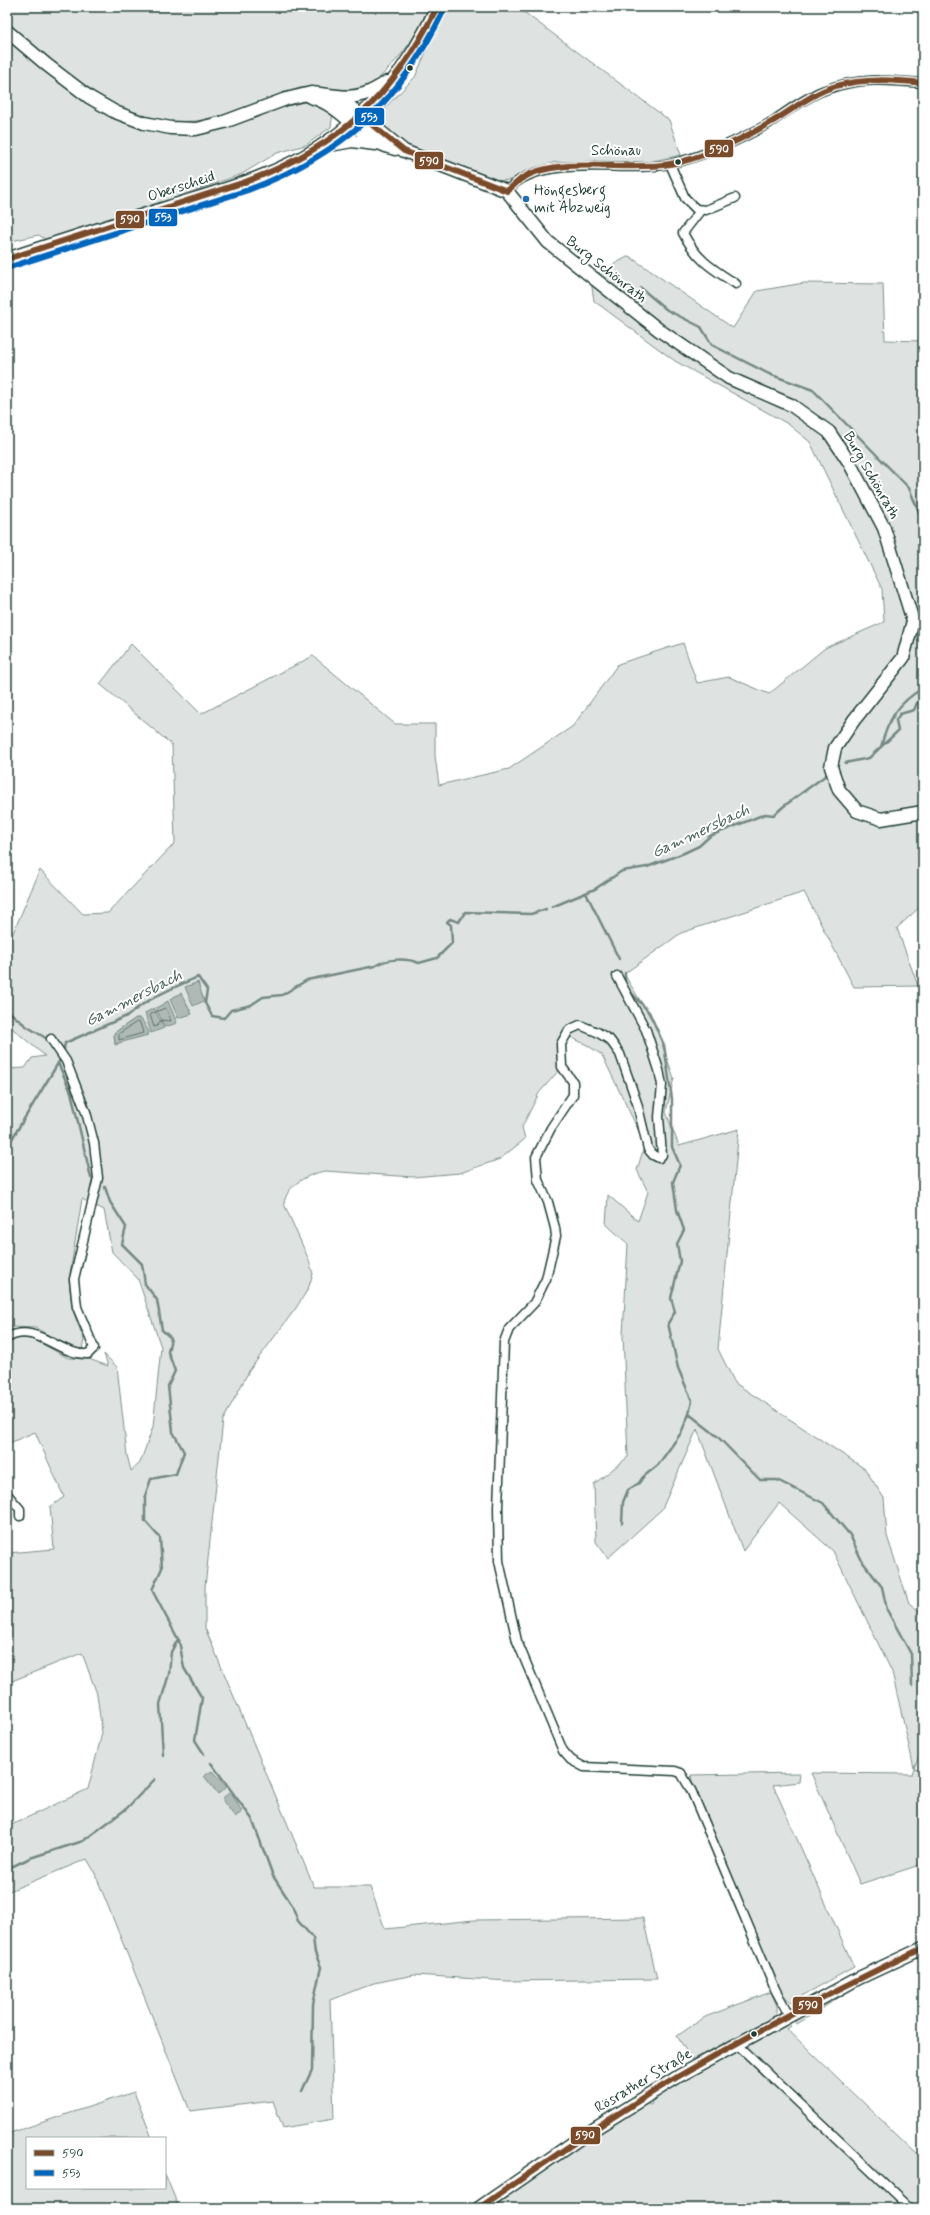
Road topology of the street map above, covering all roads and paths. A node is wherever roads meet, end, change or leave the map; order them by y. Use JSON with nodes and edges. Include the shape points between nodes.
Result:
{"nodes":[{"id":1,"x":437,"y":7,"type":"edge"},
{"id":2,"x":7,"y":31,"type":"edge"},
{"id":3,"x":398,"y":76,"type":"junction"},
{"id":4,"x":923,"y":83,"type":"edge"},
{"id":5,"x":305,"y":96,"type":"junction"},
{"id":6,"x":337,"y":96,"type":"junction"},
{"id":7,"x":356,"y":118,"type":"junction"},
{"id":8,"x":386,"y":147,"type":"junction"},
{"id":9,"x":317,"y":148,"type":"junction"},
{"id":10,"x":404,"y":151,"type":"junction"},
{"id":11,"x":670,"y":164,"type":"junction"},
{"id":12,"x":507,"y":191,"type":"junction"},
{"id":13,"x":735,"y":198,"type":"dead end"},
{"id":14,"x":700,"y":211,"type":"junction"},
{"id":15,"x":7,"y":258,"type":"edge"},
{"id":16,"x":736,"y":284,"type":"dead end"},
{"id":17,"x":923,"y":812,"type":"edge"},
{"id":18,"x":617,"y":976,"type":"dead end"},
{"id":19,"x":51,"y":1039,"type":"dead end"},
{"id":20,"x":7,"y":1338,"type":"edge"},
{"id":21,"x":7,"y":1494,"type":"edge"},
{"id":22,"x":20,"y":1516,"type":"dead end"},
{"id":23,"x":923,"y":1948,"type":"edge"},
{"id":24,"x":789,"y":2016,"type":"junction"},
{"id":25,"x":737,"y":2044,"type":"junction"},
{"id":26,"x":479,"y":2208,"type":"edge"},
{"id":27,"x":910,"y":2208,"type":"edge"}],
"edges":[{"from":1,"to":3,"type":"street","via":[[426,32]]},
{"from":2,"to":5,"type":"street","via":[[89,97],[115,112],[144,123],[171,128],[196,128],[224,122],[286,99]]},
{"from":3,"to":6,"type":"street","via":[[363,96]]},
{"from":3,"to":7,"type":"street"},
{"from":4,"to":11,"type":"street","name":"Schönau","via":[[886,79],[852,82],[823,90],[735,141]]},
{"from":5,"to":6,"type":"street","via":[[318,93]]},
{"from":5,"to":7,"type":"street","via":[[329,104]]},
{"from":6,"to":7,"type":"street"},
{"from":7,"to":8,"type":"street","via":[[372,140]]},
{"from":7,"to":9,"type":"street"},
{"from":7,"to":10,"type":"street"},
{"from":8,"to":9,"type":"street","via":[[342,141]]},
{"from":8,"to":10,"type":"street"},
{"from":9,"to":15,"type":"street","name":"Oberscheid","via":[[244,183]]},
{"from":10,"to":12,"type":"street"},
{"from":11,"to":12,"type":"street","name":"Schönau","via":[[636,168],[556,168],[534,173]]},
{"from":11,"to":14,"type":"street","via":[[685,198],[692,207]]},
{"from":12,"to":17,"type":"street","name":"Burg Schönrath","via":[[548,242],[659,330],[729,378],[791,404],[829,432],[850,462],[884,528],[913,621],[903,658],[835,748],[831,767],[839,790],[858,810],[881,819]]},
{"from":13,"to":14,"type":"street"},
{"from":14,"to":16,"type":"street","via":[[683,233],[706,266]]},
{"from":18,"to":24,"type":"street","via":[[646,1030],[659,1070],[662,1085],[659,1117],[662,1155],[659,1158],[648,1149],[637,1103],[620,1054],[610,1040],[580,1026],[569,1030],[561,1044],[562,1067],[573,1082],[573,1095],[536,1156],[538,1180],[553,1218],[556,1236],[542,1290],[534,1303],[509,1329],[504,1342],[497,1544],[501,1575],[517,1641],[563,1751],[571,1760],[584,1767],[681,1773],[691,1790],[775,1989]]},
{"from":19,"to":20,"type":"street","via":[[66,1061],[86,1112],[94,1143],[98,1178],[74,1279],[77,1307],[94,1348],[88,1354],[69,1352],[29,1333]]},
{"from":21,"to":22,"type":"street","via":[[20,1509]]},
{"from":23,"to":24,"type":"street","name":"Rösrather Straße"},
{"from":24,"to":25,"type":"street","name":"Rösrather Straße"},
{"from":25,"to":26,"type":"street","name":"Rösrather Straße","via":[[613,2116]]},
{"from":25,"to":27,"type":"street"}]}
